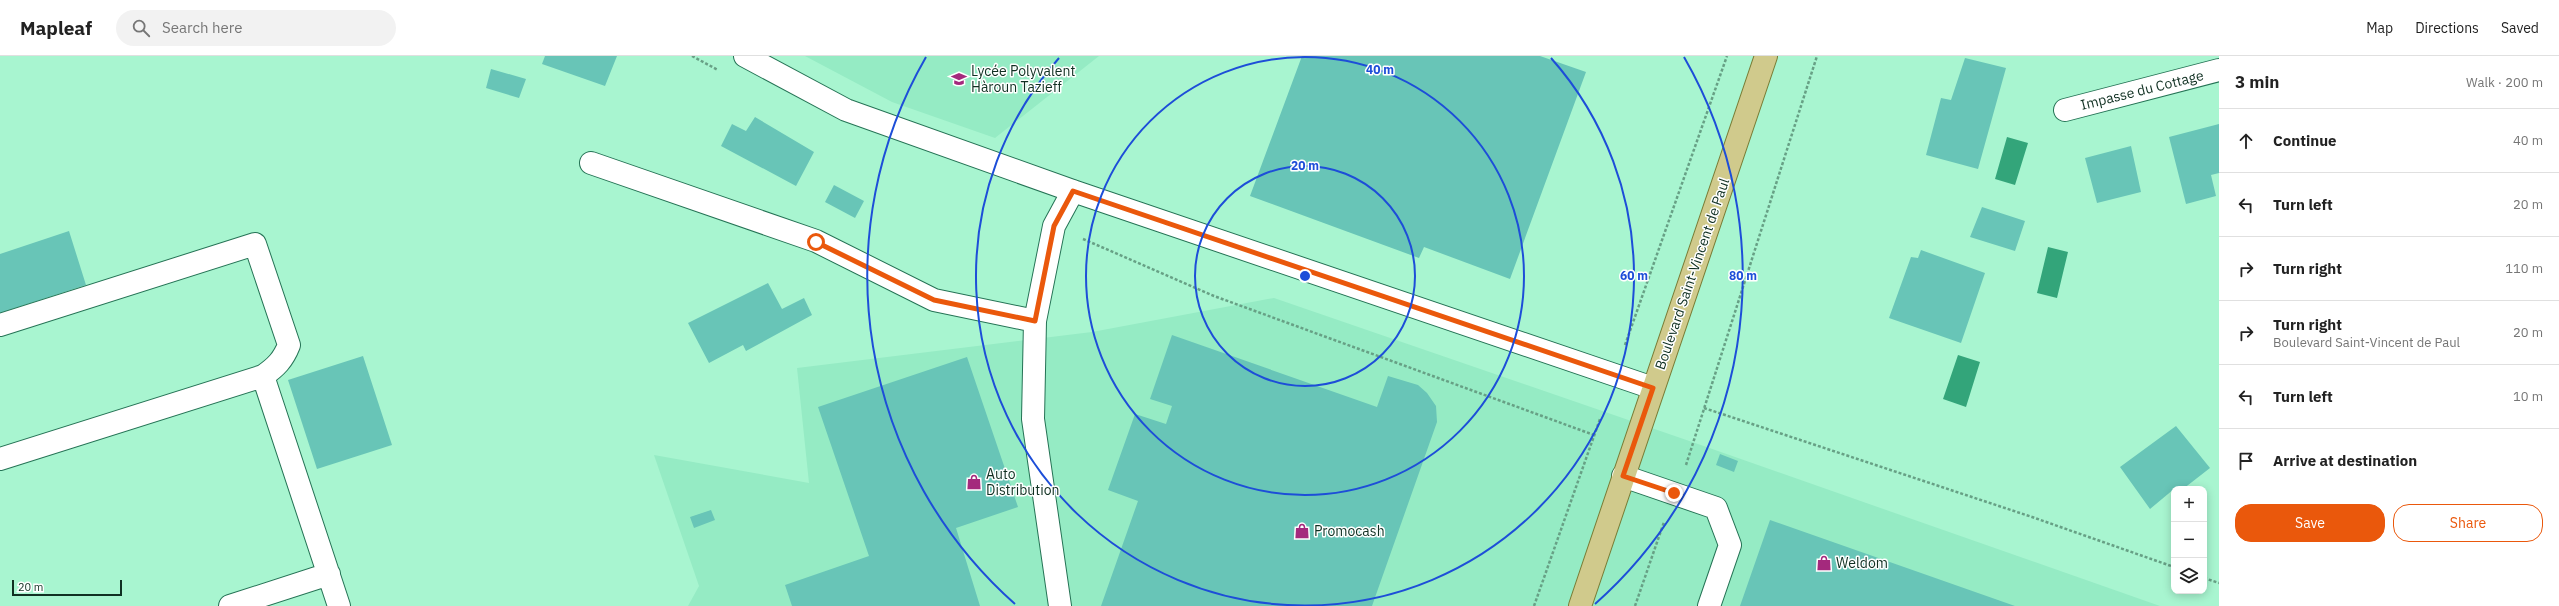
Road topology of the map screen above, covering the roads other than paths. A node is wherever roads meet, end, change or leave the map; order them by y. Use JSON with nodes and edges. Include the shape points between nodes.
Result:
{"nodes":[{"id":1,"x":745,"y":56,"type":"edge"},
{"id":2,"x":1766,"y":56,"type":"edge"},
{"id":3,"x":2219,"y":70,"type":"edge"},
{"id":4,"x":2065,"y":110,"type":"dead end"},
{"id":5,"x":591,"y":163,"type":"dead end"},
{"id":6,"x":1073,"y":191,"type":"junction"},
{"id":7,"x":1035,"y":321,"type":"junction"},
{"id":8,"x":0,"y":326,"type":"edge"},
{"id":9,"x":263,"y":376,"type":"junction"},
{"id":10,"x":1653,"y":388,"type":"junction"},
{"id":11,"x":0,"y":459,"type":"edge"},
{"id":12,"x":1623,"y":476,"type":"junction"},
{"id":13,"x":329,"y":574,"type":"junction"},
{"id":14,"x":230,"y":606,"type":"edge"},
{"id":15,"x":339,"y":606,"type":"edge"},
{"id":16,"x":1060,"y":606,"type":"edge"},
{"id":17,"x":1580,"y":606,"type":"edge"},
{"id":18,"x":1709,"y":606,"type":"edge"}],
"edges":[{"from":1,"to":6,"type":"street","via":[[846,110]]},
{"from":2,"to":10,"type":"main road","name":"Boulevard Saint-Vincent de Paul"},
{"from":3,"to":4,"type":"street","name":"Impasse du Cottage"},
{"from":5,"to":7,"type":"street","via":[[816,242],[934,300]]},
{"from":6,"to":7,"type":"street","via":[[1054,226]]},
{"from":6,"to":10,"type":"street"},
{"from":7,"to":16,"type":"street","via":[[1033,419]]},
{"from":8,"to":9,"type":"street","via":[[255,244],[289,345],[284,359]]},
{"from":9,"to":11,"type":"street"},
{"from":9,"to":13,"type":"street"},
{"from":10,"to":12,"type":"main road","name":"Boulevard Saint-Vincent de Paul"},
{"from":12,"to":17,"type":"main road","name":"Boulevard Saint-Vincent de Paul"},
{"from":12,"to":18,"type":"street","via":[[1716,508],[1730,545]]},
{"from":13,"to":14,"type":"street"},
{"from":13,"to":15,"type":"street"}]}
